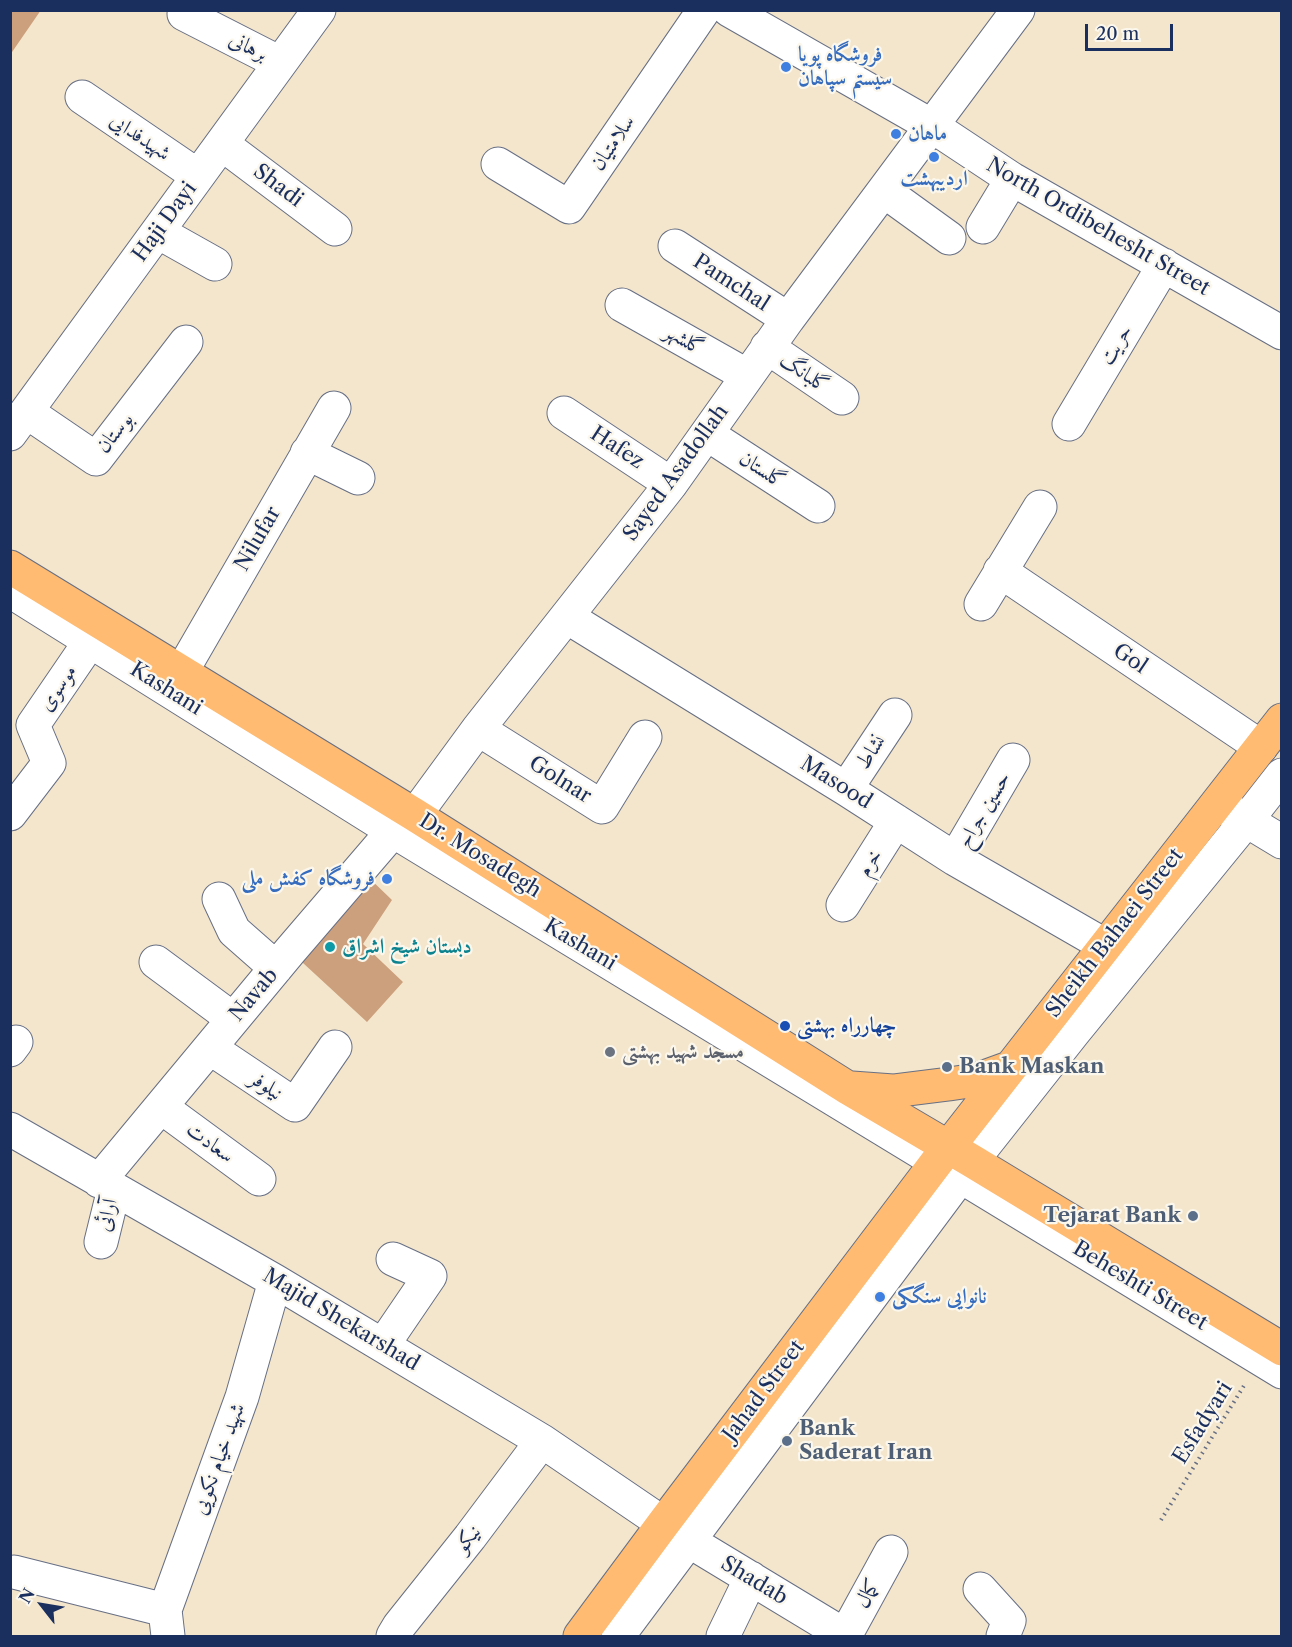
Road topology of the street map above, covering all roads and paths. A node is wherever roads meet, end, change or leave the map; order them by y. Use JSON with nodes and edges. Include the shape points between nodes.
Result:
{"nodes":[{"id":1,"x":319,"y":10,"type":"edge"},
{"id":2,"x":704,"y":10,"type":"edge"},
{"id":3,"x":729,"y":10,"type":"edge"},
{"id":4,"x":1018,"y":10,"type":"edge"},
{"id":5,"x":184,"y":14,"type":"dead end"},
{"id":6,"x":280,"y":63,"type":"junction"},
{"id":7,"x":82,"y":98,"type":"dead end"},
{"id":8,"x":932,"y":126,"type":"junction"},
{"id":9,"x":222,"y":144,"type":"junction"},
{"id":10,"x":498,"y":164,"type":"dead end"},
{"id":11,"x":198,"y":176,"type":"junction"},
{"id":12,"x":1012,"y":179,"type":"junction"},
{"id":13,"x":884,"y":191,"type":"junction"},
{"id":14,"x":983,"y":227,"type":"dead end"},
{"id":15,"x":335,"y":229,"type":"dead end"},
{"id":16,"x":158,"y":232,"type":"junction"},
{"id":17,"x":949,"y":238,"type":"dead end"},
{"id":18,"x":675,"y":246,"type":"dead end"},
{"id":19,"x":215,"y":264,"type":"dead end"},
{"id":20,"x":1164,"y":265,"type":"junction"},
{"id":21,"x":622,"y":305,"type":"dead end"},
{"id":22,"x":788,"y":319,"type":"junction"},
{"id":23,"x":1281,"y":333,"type":"edge"},
{"id":24,"x":186,"y":342,"type":"dead end"},
{"id":25,"x":767,"y":347,"type":"junction"},
{"id":26,"x":746,"y":375,"type":"junction"},
{"id":27,"x":842,"y":398,"type":"dead end"},
{"id":28,"x":334,"y":408,"type":"dead end"},
{"id":29,"x":564,"y":413,"type":"dead end"},
{"id":30,"x":19,"y":423,"type":"edge"},
{"id":31,"x":1069,"y":424,"type":"dead end"},
{"id":32,"x":707,"y":434,"type":"junction"},
{"id":33,"x":307,"y":453,"type":"junction"},
{"id":34,"x":358,"y":478,"type":"dead end"},
{"id":35,"x":671,"y":484,"type":"junction"},
{"id":36,"x":818,"y":506,"type":"dead end"},
{"id":37,"x":1040,"y":507,"type":"dead end"},
{"id":38,"x":10,"y":567,"type":"edge"},
{"id":39,"x":1000,"y":571,"type":"junction"},
{"id":40,"x":10,"y":591,"type":"edge"},
{"id":41,"x":981,"y":604,"type":"dead end"},
{"id":42,"x":567,"y":617,"type":"junction"},
{"id":43,"x":96,"y":632,"type":"junction"},
{"id":44,"x":182,"y":671,"type":"junction"},
{"id":45,"x":896,"y":715,"type":"dead end"},
{"id":46,"x":1281,"y":720,"type":"edge"},
{"id":47,"x":478,"y":729,"type":"junction"},
{"id":48,"x":645,"y":737,"type":"dead end"},
{"id":49,"x":1261,"y":747,"type":"junction"},
{"id":50,"x":1014,"y":760,"type":"dead end"},
{"id":51,"x":1281,"y":775,"type":"edge"},
{"id":52,"x":846,"y":789,"type":"junction"},
{"id":53,"x":1218,"y":803,"type":"junction"},
{"id":54,"x":10,"y":814,"type":"edge"},
{"id":55,"x":896,"y":821,"type":"junction"},
{"id":56,"x":1246,"y":821,"type":"junction"},
{"id":57,"x":404,"y":823,"type":"junction"},
{"id":58,"x":1281,"y":842,"type":"edge"},
{"id":59,"x":955,"y":859,"type":"junction"},
{"id":60,"x":219,"y":899,"type":"dead end"},
{"id":61,"x":843,"y":905,"type":"dead end"},
{"id":62,"x":1106,"y":946,"type":"junction"},
{"id":63,"x":156,"y":962,"type":"dead end"},
{"id":64,"x":276,"y":968,"type":"junction"},
{"id":65,"x":233,"y":1019,"type":"junction"},
{"id":66,"x":335,"y":1047,"type":"dead end"},
{"id":67,"x":210,"y":1048,"type":"junction"},
{"id":68,"x":1009,"y":1068,"type":"junction"},
{"id":69,"x":848,"y":1088,"type":"junction"},
{"id":70,"x":161,"y":1107,"type":"junction"},
{"id":71,"x":10,"y":1129,"type":"edge"},
{"id":72,"x":954,"y":1162,"type":"junction"},
{"id":73,"x":259,"y":1179,"type":"dead end"},
{"id":74,"x":107,"y":1185,"type":"junction"},
{"id":75,"x":101,"y":1242,"type":"dead end"},
{"id":76,"x":393,"y":1259,"type":"dead end"},
{"id":77,"x":275,"y":1281,"type":"junction"},
{"id":78,"x":383,"y":1345,"type":"junction"},
{"id":79,"x":1274,"y":1360,"type":"edge"},
{"id":80,"x":542,"y":1441,"type":"junction"},
{"id":81,"x":1161,"y":1520,"type":"dead end"},
{"id":82,"x":676,"y":1532,"type":"junction"},
{"id":83,"x":891,"y":1552,"type":"dead end"},
{"id":84,"x":14,"y":1572,"type":"dead end"},
{"id":85,"x":751,"y":1578,"type":"junction"},
{"id":86,"x":980,"y":1589,"type":"dead end"},
{"id":87,"x":166,"y":1623,"type":"edge"},
{"id":88,"x":393,"y":1636,"type":"edge"},
{"id":89,"x":580,"y":1636,"type":"edge"},
{"id":90,"x":618,"y":1636,"type":"edge"},
{"id":91,"x":723,"y":1636,"type":"edge"},
{"id":92,"x":845,"y":1636,"type":"edge"},
{"id":93,"x":1003,"y":1636,"type":"edge"}],
"edges":[{"from":1,"to":6,"type":"street","name":"Haji Dayi"},
{"from":2,"to":10,"type":"street","name":"سلامتیان","via":[[569,207]]},
{"from":3,"to":8,"type":"street","name":"North Ordibehesht Street"},
{"from":4,"to":8,"type":"street","name":"Sayed Asadollah"},
{"from":5,"to":6,"type":"street","name":"برهانی"},
{"from":6,"to":9,"type":"street","name":"Haji Dayi"},
{"from":7,"to":11,"type":"street","name":"شهیدفدایی"},
{"from":8,"to":12,"type":"street","name":"North Ordibehesht Street"},
{"from":8,"to":13,"type":"street","name":"Sayed Asadollah"},
{"from":9,"to":11,"type":"street","name":"Haji Dayi"},
{"from":9,"to":15,"type":"street","name":"Shadi"},
{"from":11,"to":16,"type":"street","name":"Haji Dayi"},
{"from":12,"to":14,"type":"street"},
{"from":12,"to":20,"type":"street","name":"North Ordibehesht Street"},
{"from":13,"to":17,"type":"street"},
{"from":13,"to":22,"type":"street","name":"Sayed Asadollah"},
{"from":16,"to":19,"type":"street"},
{"from":16,"to":30,"type":"street","name":"Haji Dayi"},
{"from":18,"to":22,"type":"street","name":"Pamchal"},
{"from":20,"to":23,"type":"street","name":"North Ordibehesht Street"},
{"from":20,"to":31,"type":"street","name":"حریت"},
{"from":21,"to":26,"type":"street","name":"گلشهر"},
{"from":22,"to":25,"type":"street","name":"Sayed Asadollah"},
{"from":24,"to":30,"type":"street","name":"بوستان","via":[[96,459]]},
{"from":25,"to":26,"type":"street","name":"Sayed Asadollah"},
{"from":25,"to":27,"type":"street","name":"گلبانگ"},
{"from":26,"to":32,"type":"street","name":"Sayed Asadollah"},
{"from":28,"to":33,"type":"street","name":"Nilufar"},
{"from":29,"to":35,"type":"street","name":"Hafez"},
{"from":32,"to":35,"type":"street","name":"Sayed Asadollah"},
{"from":32,"to":36,"type":"street","name":"گلستان"},
{"from":33,"to":34,"type":"street"},
{"from":33,"to":44,"type":"street","name":"Nilufar"},
{"from":35,"to":42,"type":"street","name":"Sayed Asadollah"},
{"from":37,"to":39,"type":"street"},
{"from":38,"to":43,"type":"main road","name":"Dr. Mosadegh"},
{"from":39,"to":41,"type":"street"},
{"from":39,"to":49,"type":"street","name":"Gol"},
{"from":40,"to":43,"type":"street","name":"Kashani"},
{"from":42,"to":47,"type":"street","name":"Sayed Asadollah"},
{"from":42,"to":52,"type":"street","name":"Masood"},
{"from":43,"to":44,"type":"main road","name":"Dr. Mosadegh"},
{"from":43,"to":54,"type":"street","name":"موسوی","via":[[33,725],[49,763]]},
{"from":43,"to":57,"type":"street","name":"Kashani"},
{"from":44,"to":57,"type":"main road","name":"Dr. Mosadegh"},
{"from":45,"to":52,"type":"street","name":"نشاط"},
{"from":46,"to":49,"type":"main road","name":"Sheikh Bahaei Street"},
{"from":47,"to":48,"type":"street","name":"Golnar","via":[[602,807]]},
{"from":47,"to":57,"type":"street","name":"Sayed Asadollah"},
{"from":49,"to":53,"type":"main road","name":"Sheikh Bahaei Street"},
{"from":50,"to":59,"type":"street","name":"حسین جراح"},
{"from":51,"to":56,"type":"street","name":"Sheikh Bahaei Street"},
{"from":52,"to":55,"type":"street","name":"Masood"},
{"from":53,"to":56,"type":"street"},
{"from":53,"to":62,"type":"main road","name":"Sheikh Bahaei Street"},
{"from":55,"to":59,"type":"street","name":"Masood"},
{"from":55,"to":61,"type":"street","name":"خرم"},
{"from":56,"to":58,"type":"street"},
{"from":56,"to":72,"type":"street","name":"Sheikh Bahaei Street","via":[[1089,1013]]},
{"from":57,"to":64,"type":"street","name":"Navab"},
{"from":57,"to":69,"type":"main road","name":"Dr. Mosadegh"},
{"from":57,"to":72,"type":"street","name":"Kashani"},
{"from":59,"to":62,"type":"street","name":"Masood"},
{"from":60,"to":64,"type":"street","via":[[234,931]]},
{"from":62,"to":68,"type":"main road","name":"Sheikh Bahaei Street"},
{"from":63,"to":65,"type":"street"},
{"from":64,"to":65,"type":"street","name":"Navab"},
{"from":65,"to":67,"type":"street","name":"Navab"},
{"from":66,"to":67,"type":"street","name":"نیلوفر","via":[[295,1105]]},
{"from":67,"to":70,"type":"street","name":"Navab"},
{"from":68,"to":69,"type":"main road","via":[[950,1084],[892,1091]]},
{"from":68,"to":72,"type":"main road","name":"Sheikh Bahaei Street"},
{"from":69,"to":72,"type":"main road","name":"Dr. Mosadegh"},
{"from":70,"to":73,"type":"street","name":"سعادت"},
{"from":70,"to":74,"type":"street","name":"Navab"},
{"from":71,"to":74,"type":"street","name":"Majid Shekarshad"},
{"from":72,"to":79,"type":"main road","name":"Beheshti Street"},
{"from":72,"to":82,"type":"main road","name":"Jahad Street"},
{"from":74,"to":75,"type":"street","name":"آرائی"},
{"from":74,"to":77,"type":"street","name":"Majid Shekarshad"},
{"from":76,"to":78,"type":"street","via":[[430,1276]]},
{"from":77,"to":78,"type":"street","name":"Majid Shekarshad"},
{"from":77,"to":87,"type":"street","name":"شهید خیام نکویی","via":[[242,1397]]},
{"from":78,"to":80,"type":"street","name":"Majid Shekarshad"},
{"from":79,"to":81,"type":"path","name":"Esfadyari"},
{"from":80,"to":82,"type":"street","name":"Majid Shekarshad"},
{"from":80,"to":88,"type":"street","name":"نیکو"},
{"from":82,"to":85,"type":"street","name":"Shadab"},
{"from":82,"to":89,"type":"main road","name":"Jahad Street"},
{"from":82,"to":90,"type":"street","name":"Jahad Street"},
{"from":83,"to":92,"type":"street","name":"کمال"},
{"from":84,"to":87,"type":"street"},
{"from":85,"to":91,"type":"street"},
{"from":85,"to":92,"type":"street","name":"Shadab"},
{"from":86,"to":93,"type":"street","via":[[1009,1621]]}]}
